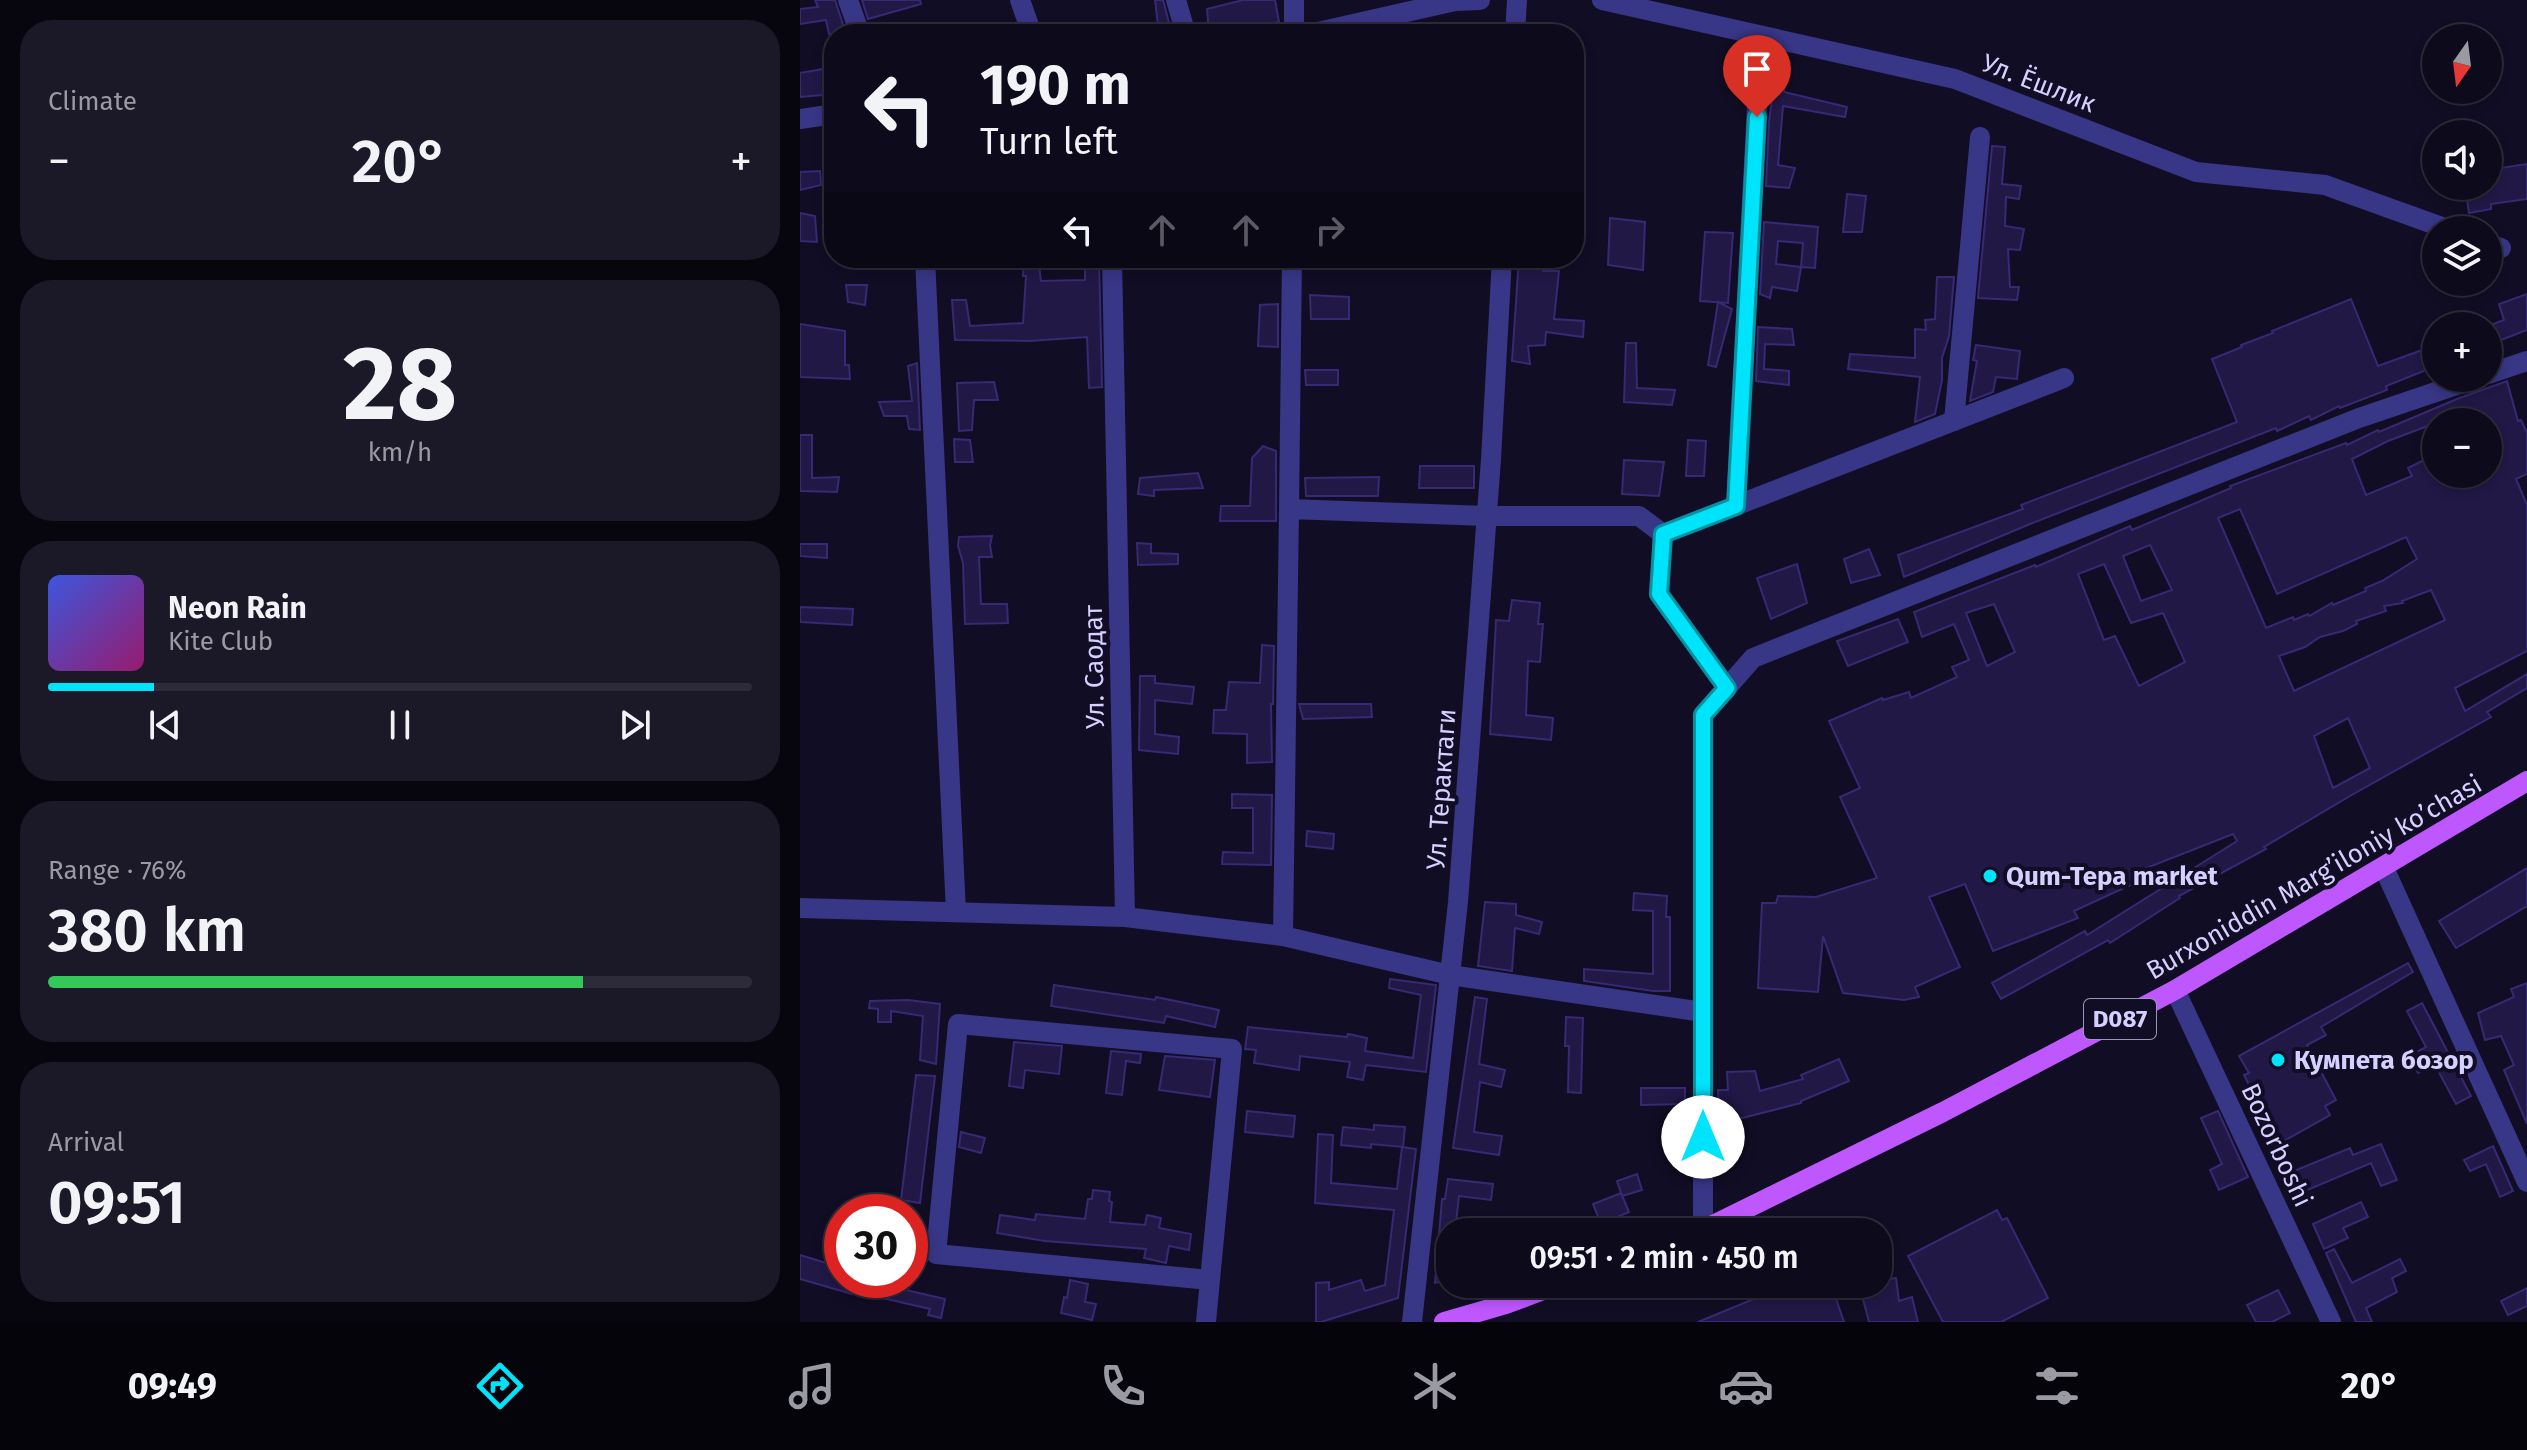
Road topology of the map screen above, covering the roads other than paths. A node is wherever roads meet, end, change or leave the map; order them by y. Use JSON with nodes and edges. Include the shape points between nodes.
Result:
{"nodes":[{"id":1,"x":848,"y":0,"type":"edge"},
{"id":2,"x":1020,"y":0,"type":"edge"},
{"id":3,"x":1176,"y":0,"type":"edge"},
{"id":4,"x":1294,"y":0,"type":"edge"},
{"id":5,"x":1455,"y":0,"type":"edge"},
{"id":6,"x":1480,"y":0,"type":"edge"},
{"id":7,"x":1517,"y":0,"type":"edge"},
{"id":8,"x":1602,"y":0,"type":"edge"},
{"id":9,"x":856,"y":24,"type":"edge"},
{"id":10,"x":1028,"y":24,"type":"edge"},
{"id":11,"x":1183,"y":24,"type":"edge"},
{"id":12,"x":1294,"y":24,"type":"edge"},
{"id":13,"x":1352,"y":24,"type":"edge"},
{"id":14,"x":1516,"y":24,"type":"edge"},
{"id":15,"x":1758,"y":87,"type":"dead end"},
{"id":16,"x":824,"y":115,"type":"edge"},
{"id":17,"x":800,"y":119,"type":"edge"},
{"id":18,"x":1980,"y":137,"type":"dead end"},
{"id":19,"x":2422,"y":220,"type":"edge"},
{"id":20,"x":925,"y":268,"type":"edge"},
{"id":21,"x":1112,"y":268,"type":"edge"},
{"id":22,"x":1292,"y":268,"type":"edge"},
{"id":23,"x":1501,"y":268,"type":"edge"},
{"id":24,"x":2527,"y":361,"type":"edge"},
{"id":25,"x":2502,"y":369,"type":"edge"},
{"id":26,"x":2064,"y":378,"type":"dead end"},
{"id":27,"x":2436,"y":392,"type":"edge"},
{"id":28,"x":1954,"y":421,"type":"junction"},
{"id":29,"x":1736,"y":506,"type":"junction"},
{"id":30,"x":1289,"y":509,"type":"junction"},
{"id":31,"x":1487,"y":516,"type":"junction"},
{"id":32,"x":1663,"y":534,"type":"junction"},
{"id":33,"x":1727,"y":688,"type":"junction"},
{"id":34,"x":2527,"y":781,"type":"edge"},
{"id":35,"x":2384,"y":868,"type":"junction"},
{"id":36,"x":800,"y":908,"type":"edge"},
{"id":37,"x":956,"y":912,"type":"junction"},
{"id":38,"x":1125,"y":917,"type":"junction"},
{"id":39,"x":1283,"y":936,"type":"junction"},
{"id":40,"x":1450,"y":975,"type":"junction"},
{"id":41,"x":2175,"y":990,"type":"junction"},
{"id":42,"x":1703,"y":1012,"type":"junction"},
{"id":43,"x":2527,"y":1182,"type":"edge"},
{"id":44,"x":1701,"y":1218,"type":"edge"},
{"id":45,"x":1727,"y":1218,"type":"edge"},
{"id":46,"x":1210,"y":1280,"type":"junction"},
{"id":47,"x":1522,"y":1298,"type":"edge"},
{"id":48,"x":1206,"y":1322,"type":"edge"},
{"id":49,"x":1412,"y":1322,"type":"edge"},
{"id":50,"x":1444,"y":1322,"type":"edge"},
{"id":51,"x":2331,"y":1322,"type":"edge"}],
"edges":[{"from":1,"to":9,"type":"street"},
{"from":2,"to":10,"type":"street"},
{"from":3,"to":11,"type":"street"},
{"from":4,"to":12,"type":"street"},
{"from":5,"to":6,"type":"street"},
{"from":5,"to":13,"type":"street"},
{"from":7,"to":14,"type":"street"},
{"from":8,"to":19,"type":"street","name":"Ул. Ёшлик","via":[[1955,79],[2196,172],[2325,185]]},
{"from":15,"to":29,"type":"street"},
{"from":16,"to":17,"type":"street"},
{"from":18,"to":28,"type":"street"},
{"from":20,"to":37,"type":"street"},
{"from":21,"to":38,"type":"street","name":"Ул. Саодат"},
{"from":22,"to":30,"type":"street"},
{"from":23,"to":31,"type":"street","name":"Ул. Терактаги"},
{"from":24,"to":25,"type":"street"},
{"from":26,"to":28,"type":"street"},
{"from":27,"to":33,"type":"street","via":[[1753,658]]},
{"from":28,"to":29,"type":"street"},
{"from":29,"to":32,"type":"street"},
{"from":30,"to":31,"type":"street"},
{"from":30,"to":39,"type":"street"},
{"from":31,"to":32,"type":"street","via":[[1639,516]]},
{"from":31,"to":40,"type":"street","name":"Ул. Терактаги"},
{"from":32,"to":33,"type":"street","via":[[1659,594]]},
{"from":33,"to":42,"type":"street","via":[[1703,715]]},
{"from":34,"to":35,"type":"main road","name":"Burxoniddin Marg’iloniy ko’chasi","number":"D087"},
{"from":35,"to":41,"type":"main road","name":"Burxoniddin Marg’iloniy ko’chasi","number":"D087"},
{"from":35,"to":43,"type":"street"},
{"from":36,"to":37,"type":"street"},
{"from":37,"to":38,"type":"street"},
{"from":38,"to":39,"type":"street"},
{"from":39,"to":40,"type":"street"},
{"from":40,"to":42,"type":"street"},
{"from":40,"to":49,"type":"street","name":"Ул. Терактаги"},
{"from":41,"to":45,"type":"main road","name":"Burxoniddin Marg’iloniy ko’chasi","number":"D087"},
{"from":41,"to":51,"type":"street","name":"Bozorboshi"},
{"from":42,"to":44,"type":"street"},
{"from":46,"to":46,"type":"street","via":[[1232,1049],[958,1024],[936,1254]]},
{"from":46,"to":48,"type":"street"},
{"from":47,"to":50,"type":"main road"}]}
